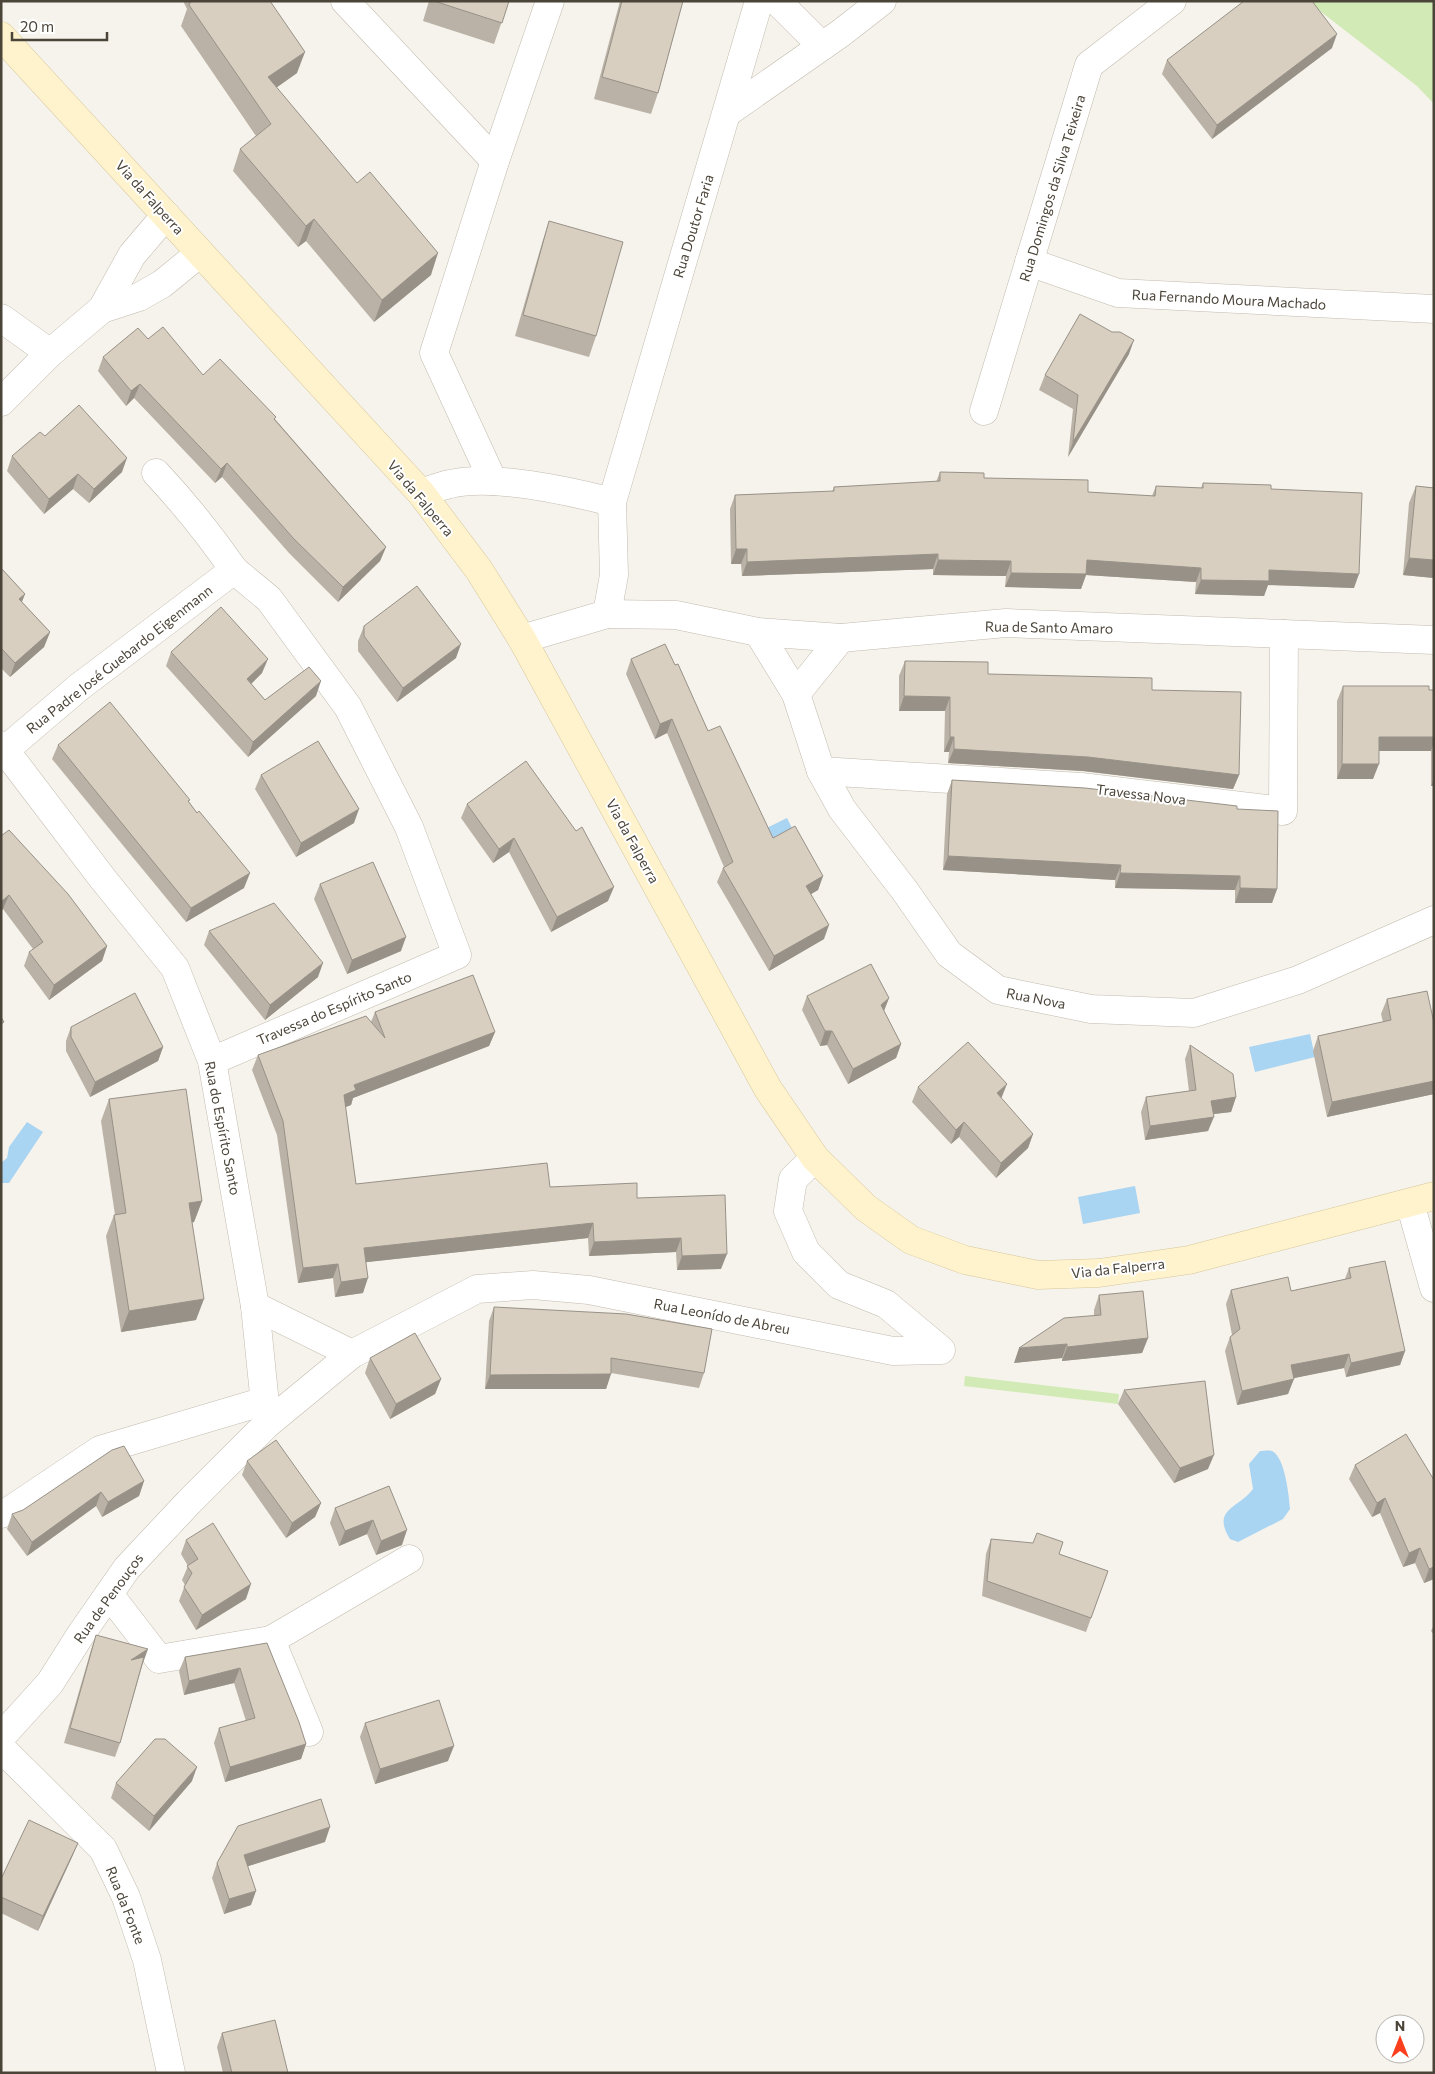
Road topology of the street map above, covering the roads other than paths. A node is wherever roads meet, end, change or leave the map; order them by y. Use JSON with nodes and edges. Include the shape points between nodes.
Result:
{"nodes":[{"id":1,"x":345,"y":1,"type":"edge"},
{"id":2,"x":550,"y":1,"type":"edge"},
{"id":3,"x":759,"y":1,"type":"edge"},
{"id":4,"x":777,"y":1,"type":"edge"},
{"id":5,"x":882,"y":1,"type":"edge"},
{"id":6,"x":1172,"y":1,"type":"edge"},
{"id":7,"x":1,"y":36,"type":"edge"},
{"id":8,"x":822,"y":46,"type":"junction"},
{"id":9,"x":728,"y":112,"type":"junction"},
{"id":10,"x":495,"y":161,"type":"junction"},
{"id":11,"x":166,"y":215,"type":"junction"},
{"id":12,"x":200,"y":253,"type":"junction"},
{"id":13,"x":1029,"y":262,"type":"junction"},
{"id":14,"x":1434,"y":309,"type":"edge"},
{"id":15,"x":102,"y":310,"type":"junction"},
{"id":16,"x":1,"y":318,"type":"edge"},
{"id":17,"x":50,"y":352,"type":"junction"},
{"id":18,"x":1,"y":402,"type":"edge"},
{"id":19,"x":984,"y":411,"type":"dead end"},
{"id":20,"x":156,"y":474,"type":"dead end"},
{"id":21,"x":493,"y":481,"type":"junction"},
{"id":22,"x":421,"y":493,"type":"junction"},
{"id":23,"x":612,"y":502,"type":"junction"},
{"id":24,"x":234,"y":570,"type":"junction"},
{"id":25,"x":607,"y":614,"type":"junction"},
{"id":26,"x":758,"y":632,"type":"junction"},
{"id":27,"x":1284,"y":634,"type":"junction"},
{"id":28,"x":841,"y":638,"type":"junction"},
{"id":29,"x":522,"y":639,"type":"junction"},
{"id":30,"x":1434,"y":640,"type":"edge"},
{"id":31,"x":796,"y":694,"type":"junction"},
{"id":32,"x":3,"y":748,"type":"edge"},
{"id":33,"x":821,"y":771,"type":"junction"},
{"id":34,"x":1434,"y":920,"type":"edge"},
{"id":35,"x":212,"y":1061,"type":"junction"},
{"id":36,"x":815,"y":1158,"type":"junction"},
{"id":37,"x":1422,"y":1199,"type":"edge"},
{"id":38,"x":1434,"y":1288,"type":"edge"},
{"id":39,"x":255,"y":1306,"type":"junction"},
{"id":40,"x":352,"y":1354,"type":"junction"},
{"id":41,"x":266,"y":1412,"type":"junction"},
{"id":42,"x":1,"y":1514,"type":"edge"},
{"id":43,"x":409,"y":1559,"type":"dead end"},
{"id":44,"x":109,"y":1594,"type":"junction"},
{"id":45,"x":272,"y":1640,"type":"junction"},
{"id":46,"x":309,"y":1732,"type":"dead end"},
{"id":47,"x":1,"y":1737,"type":"edge"},
{"id":48,"x":1,"y":1748,"type":"edge"},
{"id":49,"x":171,"y":2073,"type":"edge"}],
"edges":[{"from":1,"to":10,"type":"street"},
{"from":2,"to":10,"type":"street"},
{"from":3,"to":9,"type":"street","name":"Rua Doutor Faria"},
{"from":4,"to":8,"type":"street"},
{"from":5,"to":8,"type":"street"},
{"from":6,"to":13,"type":"street","name":"Rua Domingos da Silva Teixeira","via":[[1089,65]]},
{"from":7,"to":11,"type":"main road","name":"Via da Falperra"},
{"from":8,"to":9,"type":"street"},
{"from":9,"to":23,"type":"street","name":"Rua Doutor Faria"},
{"from":10,"to":21,"type":"street","via":[[434,352]]},
{"from":11,"to":12,"type":"main road","name":"Via da Falperra"},
{"from":11,"to":15,"type":"street","via":[[132,255]]},
{"from":12,"to":15,"type":"street","via":[[162,284],[139,297]]},
{"from":12,"to":22,"type":"main road","name":"Via da Falperra"},
{"from":13,"to":14,"type":"street","name":"Rua Fernando Moura Machado","via":[[1118,293]]},
{"from":13,"to":19,"type":"street","name":"Rua Domingos da Silva Teixeira"},
{"from":15,"to":17,"type":"street"},
{"from":16,"to":17,"type":"street"},
{"from":17,"to":18,"type":"street"},
{"from":20,"to":24,"type":"street","via":[[185,503]]},
{"from":21,"to":22,"type":"street","via":[[452,484]]},
{"from":21,"to":23,"type":"street","via":[[572,492]]},
{"from":22,"to":29,"type":"main road","name":"Via da Falperra","via":[[479,570]]},
{"from":23,"to":25,"type":"street","name":"Rua Doutor Faria","via":[[614,575]]},
{"from":24,"to":32,"type":"street","name":"Rua Padre José Guebardo Eigenmann"},
{"from":24,"to":35,"type":"street","name":"Travessa do Espírito Santo","via":[[269,599],[348,707],[409,827],[457,956]]},
{"from":25,"to":26,"type":"street","name":"Rua de Santo Amaro","via":[[676,615]]},
{"from":25,"to":29,"type":"street","name":"Rua de Santo Amaro"},
{"from":26,"to":28,"type":"street","name":"Rua de Santo Amaro"},
{"from":26,"to":31,"type":"street","name":"Rua Nova"},
{"from":27,"to":28,"type":"street","name":"Rua de Santo Amaro","via":[[1006,623]]},
{"from":27,"to":30,"type":"street","name":"Rua de Santo Amaro"},
{"from":27,"to":33,"type":"street","name":"Travessa Nova","via":[[1283,811],[1081,787]]},
{"from":28,"to":31,"type":"street"},
{"from":29,"to":36,"type":"main road","name":"Via da Falperra","via":[[768,1089]]},
{"from":31,"to":33,"type":"street","name":"Rua Nova"},
{"from":32,"to":35,"type":"street","name":"Rua do Espírito Santo","via":[[175,968]]},
{"from":33,"to":34,"type":"street","name":"Rua Nova","via":[[842,809],[949,954],[998,990],[1091,1009],[1194,1013],[1298,980]]},
{"from":35,"to":39,"type":"street","name":"Rua do Espírito Santo"},
{"from":36,"to":37,"type":"main road","name":"Via da Falperra","via":[[866,1208],[910,1240],[965,1260],[1038,1274],[1099,1274],[1189,1260]]},
{"from":36,"to":40,"type":"street","name":"Rua Leonído de Abreu","via":[[793,1179],[788,1211],[806,1252],[839,1285],[886,1304],[940,1350],[893,1351],[589,1290],[532,1284],[477,1289]]},
{"from":37,"to":38,"type":"street"},
{"from":39,"to":40,"type":"street"},
{"from":39,"to":41,"type":"street","name":"Rua do Espírito Santo"},
{"from":40,"to":41,"type":"street","name":"Rua Leonído de Abreu"},
{"from":41,"to":42,"type":"street","via":[[100,1450]]},
{"from":41,"to":44,"type":"street","name":"Rua de Penouços","via":[[127,1568]]},
{"from":43,"to":45,"type":"street"},
{"from":44,"to":45,"type":"street","via":[[159,1659]]},
{"from":44,"to":47,"type":"street","name":"Rua de Penouços","via":[[50,1683]]},
{"from":45,"to":46,"type":"street"},
{"from":48,"to":49,"type":"street","name":"Rua da Fonte","via":[[103,1849],[126,1897],[147,1960]]}]}
